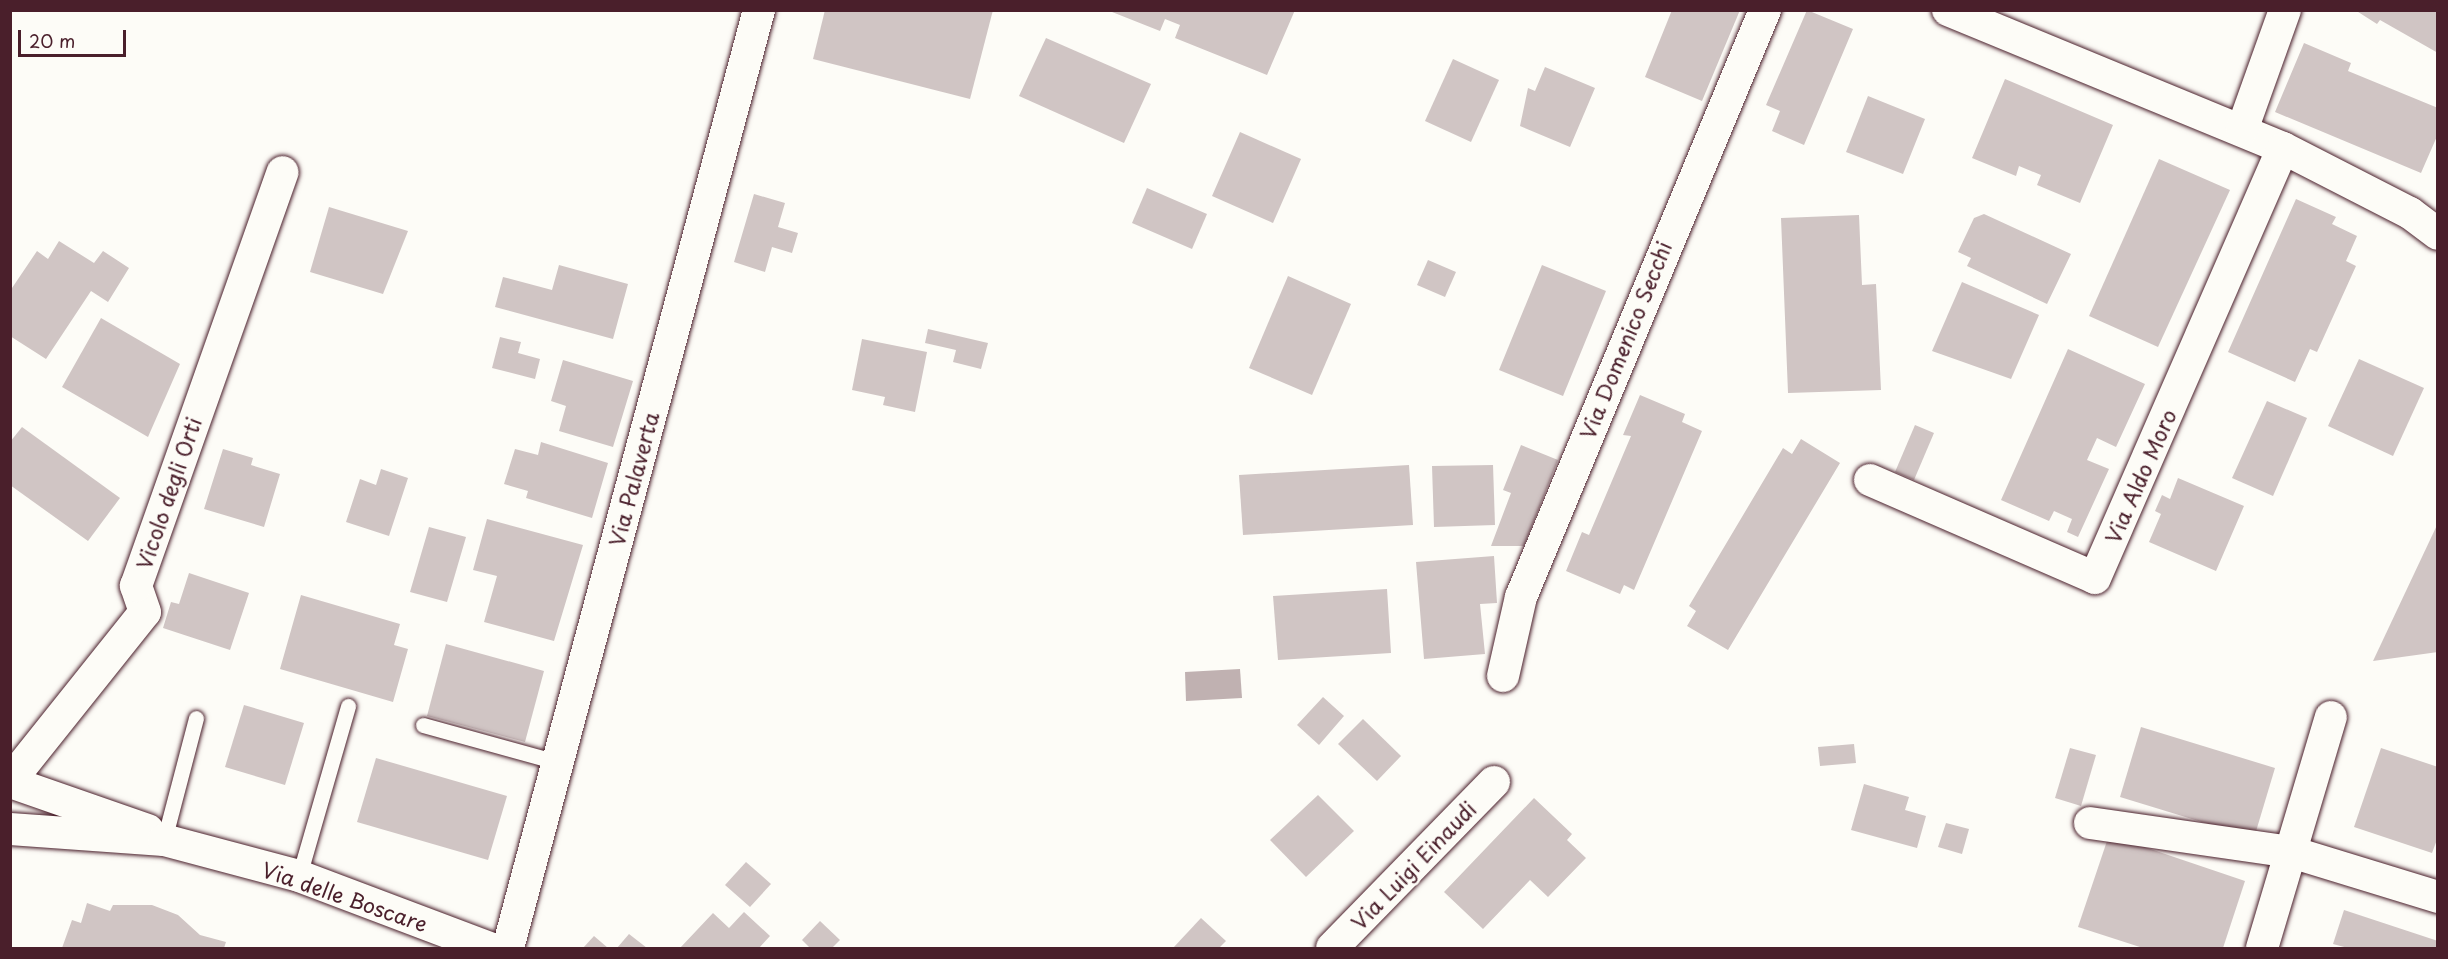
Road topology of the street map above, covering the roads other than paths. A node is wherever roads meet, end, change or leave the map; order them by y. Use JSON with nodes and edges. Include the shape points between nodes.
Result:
{"nodes":[{"id":1,"x":759,"y":10,"type":"edge"},
{"id":2,"x":1765,"y":10,"type":"edge"},
{"id":3,"x":1948,"y":10,"type":"edge"},
{"id":4,"x":2285,"y":10,"type":"edge"},
{"id":5,"x":2242,"y":130,"type":"junction"},
{"id":6,"x":2283,"y":148,"type":"junction"},
{"id":7,"x":283,"y":172,"type":"dead end"},
{"id":8,"x":2438,"y":234,"type":"edge"},
{"id":9,"x":1870,"y":480,"type":"dead end"},
{"id":10,"x":1503,"y":676,"type":"dead end"},
{"id":11,"x":348,"y":706,"type":"dead end"},
{"id":12,"x":2331,"y":717,"type":"dead end"},
{"id":13,"x":196,"y":718,"type":"dead end"},
{"id":14,"x":423,"y":725,"type":"dead end"},
{"id":15,"x":557,"y":762,"type":"junction"},
{"id":16,"x":10,"y":782,"type":"edge"},
{"id":17,"x":1494,"y":782,"type":"dead end"},
{"id":18,"x":2090,"y":823,"type":"dead end"},
{"id":19,"x":10,"y":829,"type":"edge"},
{"id":20,"x":164,"y":840,"type":"junction"},
{"id":21,"x":2291,"y":852,"type":"junction"},
{"id":22,"x":299,"y":876,"type":"junction"},
{"id":23,"x":2438,"y":897,"type":"edge"},
{"id":24,"x":490,"y":948,"type":"edge"},
{"id":25,"x":508,"y":948,"type":"edge"},
{"id":26,"x":1332,"y":948,"type":"edge"},
{"id":27,"x":2262,"y":948,"type":"edge"}],
"edges":[{"from":1,"to":15,"type":"street","name":"Via Palaverta"},
{"from":2,"to":10,"type":"street","name":"Via Domenico Secchi","via":[[1521,597]]},
{"from":3,"to":5,"type":"street"},
{"from":4,"to":5,"type":"street"},
{"from":5,"to":6,"type":"street"},
{"from":6,"to":8,"type":"street","via":[[2410,213]]},
{"from":6,"to":9,"type":"street","name":"Via Aldo Moro","via":[[2095,578]]},
{"from":7,"to":16,"type":"street","name":"Vicolo degli Orti","via":[[136,586],[145,612]]},
{"from":11,"to":22,"type":"lane"},
{"from":12,"to":21,"type":"street"},
{"from":13,"to":20,"type":"lane"},
{"from":14,"to":15,"type":"lane"},
{"from":15,"to":25,"type":"street","name":"Via Palaverta"},
{"from":16,"to":20,"type":"street","name":"Via delle Boscare","via":[[134,822]]},
{"from":17,"to":26,"type":"street","name":"Via Luigi Einaudi"},
{"from":18,"to":21,"type":"street"},
{"from":19,"to":20,"type":"street","name":"Via delle Boscare"},
{"from":20,"to":22,"type":"street","name":"Via delle Boscare"},
{"from":21,"to":23,"type":"street"},
{"from":21,"to":27,"type":"street"},
{"from":22,"to":24,"type":"street","name":"Via delle Boscare"}]}
